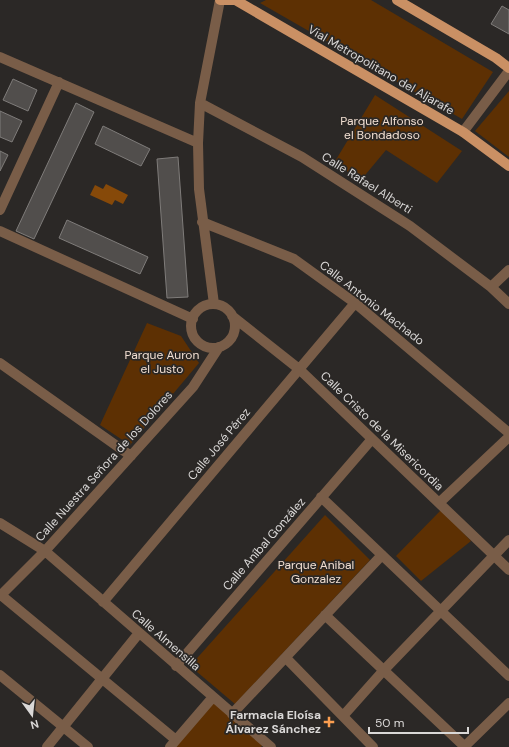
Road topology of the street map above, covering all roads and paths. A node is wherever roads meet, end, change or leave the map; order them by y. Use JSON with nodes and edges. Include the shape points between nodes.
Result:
{"nodes":[{"id":1,"x":220,"y":0,"type":"edge"},
{"id":2,"x":239,"y":0,"type":"edge"},
{"id":3,"x":397,"y":0,"type":"edge"},
{"id":4,"x":0,"y":57,"type":"edge"},
{"id":5,"x":509,"y":70,"type":"edge"},
{"id":6,"x":59,"y":82,"type":"junction"},
{"id":7,"x":200,"y":103,"type":"junction"},
{"id":8,"x":463,"y":132,"type":"junction"},
{"id":9,"x":198,"y":143,"type":"junction"},
{"id":10,"x":509,"y":166,"type":"edge"},
{"id":11,"x":0,"y":210,"type":"edge"},
{"id":12,"x":202,"y":222,"type":"junction"},
{"id":13,"x":0,"y":231,"type":"edge"},
{"id":14,"x":509,"y":270,"type":"edge"},
{"id":15,"x":491,"y":287,"type":"junction"},
{"id":16,"x":354,"y":303,"type":"junction"},
{"id":17,"x":214,"y":304,"type":"junction"},
{"id":18,"x":509,"y":304,"type":"edge"},
{"id":19,"x":232,"y":316,"type":"junction"},
{"id":20,"x":193,"y":318,"type":"junction"},
{"id":21,"x":219,"y":347,"type":"junction"},
{"id":22,"x":0,"y":363,"type":"edge"},
{"id":23,"x":299,"y":369,"type":"junction"},
{"id":24,"x":509,"y":433,"type":"edge"},
{"id":25,"x":509,"y":437,"type":"edge"},
{"id":26,"x":372,"y":439,"type":"junction"},
{"id":27,"x":131,"y":456,"type":"junction"},
{"id":28,"x":321,"y":497,"type":"junction"},
{"id":29,"x":439,"y":503,"type":"junction"},
{"id":30,"x":0,"y":523,"type":"edge"},
{"id":31,"x":509,"y":540,"type":"edge"},
{"id":32,"x":45,"y":551,"type":"junction"},
{"id":33,"x":382,"y":555,"type":"junction"},
{"id":34,"x":494,"y":556,"type":"junction"},
{"id":35,"x":509,"y":570,"type":"edge"},
{"id":36,"x":0,"y":596,"type":"edge"},
{"id":37,"x":103,"y":602,"type":"junction"},
{"id":38,"x":441,"y":611,"type":"junction"},
{"id":39,"x":326,"y":615,"type":"junction"},
{"id":40,"x":139,"y":633,"type":"junction"},
{"id":41,"x":286,"y":658,"type":"junction"},
{"id":42,"x":176,"y":666,"type":"junction"},
{"id":43,"x":383,"y":671,"type":"junction"},
{"id":44,"x":0,"y":675,"type":"edge"},
{"id":45,"x":509,"y":676,"type":"edge"},
{"id":46,"x":102,"y":678,"type":"junction"},
{"id":47,"x":213,"y":697,"type":"junction"},
{"id":48,"x":509,"y":702,"type":"edge"},
{"id":49,"x":232,"y":714,"type":"junction"},
{"id":50,"x":343,"y":716,"type":"junction"},
{"id":51,"x":62,"y":726,"type":"junction"},
{"id":52,"x":173,"y":744,"type":"edge"},
{"id":53,"x":265,"y":745,"type":"edge"},
{"id":54,"x":47,"y":747,"type":"edge"},
{"id":55,"x":88,"y":747,"type":"edge"},
{"id":56,"x":373,"y":747,"type":"edge"},
{"id":57,"x":464,"y":747,"type":"edge"}],
"edges":[{"from":1,"to":2,"type":"main road","name":"Vial Metropolitano del Aljarafe"},
{"from":1,"to":7,"type":"street"},
{"from":2,"to":8,"type":"main road","name":"Vial Metropolitano del Aljarafe"},
{"from":3,"to":5,"type":"main road","via":[[496,58]]},
{"from":4,"to":6,"type":"street"},
{"from":5,"to":8,"type":"street"},
{"from":6,"to":9,"type":"street"},
{"from":6,"to":11,"type":"street"},
{"from":7,"to":9,"type":"street"},
{"from":7,"to":15,"type":"street","name":"Calle Rafael Alberti","via":[[308,161],[410,226]]},
{"from":8,"to":10,"type":"main road","name":"Vial Metropolitano del Aljarafe"},
{"from":9,"to":12,"type":"street"},
{"from":12,"to":16,"type":"street","name":"Calle Antonio Machado","via":[[294,259]]},
{"from":12,"to":17,"type":"street"},
{"from":13,"to":20,"type":"street"},
{"from":14,"to":15,"type":"street"},
{"from":15,"to":18,"type":"street","name":"Calle Rafael Alberti"},
{"from":16,"to":23,"type":"street","name":"Calle José Pérez"},
{"from":16,"to":24,"type":"street","name":"Calle Antonio Machado"},
{"from":17,"to":19,"type":"street","via":[[227,309]]},
{"from":17,"to":20,"type":"street","via":[[200,309]]},
{"from":19,"to":21,"type":"street","via":[[235,328],[233,335]]},
{"from":19,"to":23,"type":"street","name":"Calle Cristo de la Misericordia"},
{"from":20,"to":21,"type":"street","via":[[191,328],[197,341],[210,348]]},
{"from":21,"to":27,"type":"street","name":"Calle Nuestra Señora de los Dolores","via":[[193,387]]},
{"from":22,"to":27,"type":"street"},
{"from":23,"to":26,"type":"street","name":"Calle Cristo de la Misericordia"},
{"from":23,"to":37,"type":"street","name":"Calle José Pérez"},
{"from":25,"to":29,"type":"street"},
{"from":26,"to":28,"type":"street","name":"Calle Aníbal González"},
{"from":26,"to":29,"type":"street","name":"Calle Cristo de la Misericordia"},
{"from":27,"to":32,"type":"street","name":"Calle Nuestra Señora de los Dolores"},
{"from":28,"to":33,"type":"street"},
{"from":28,"to":42,"type":"street","name":"Calle Aníbal González"},
{"from":29,"to":34,"type":"street","name":"Calle Cristo de la Misericordia"},
{"from":30,"to":32,"type":"street","name":"Calle Almensilla"},
{"from":31,"to":34,"type":"street"},
{"from":32,"to":36,"type":"street","name":"Calle Nuestra Señora de los Dolores"},
{"from":32,"to":37,"type":"street","name":"Calle Almensilla"},
{"from":33,"to":38,"type":"street"},
{"from":33,"to":39,"type":"street"},
{"from":34,"to":35,"type":"street","name":"Calle Cristo de la Misericordia"},
{"from":34,"to":38,"type":"street"},
{"from":36,"to":46,"type":"street"},
{"from":37,"to":40,"type":"street","name":"Calle Almensilla"},
{"from":38,"to":43,"type":"street"},
{"from":38,"to":45,"type":"street"},
{"from":39,"to":41,"type":"street"},
{"from":39,"to":43,"type":"street"},
{"from":40,"to":42,"type":"street","name":"Calle Almensilla"},
{"from":40,"to":46,"type":"street"},
{"from":41,"to":49,"type":"street"},
{"from":41,"to":50,"type":"street"},
{"from":42,"to":47,"type":"street","name":"Calle Almensilla"},
{"from":43,"to":50,"type":"street"},
{"from":43,"to":57,"type":"street"},
{"from":44,"to":51,"type":"street"},
{"from":46,"to":51,"type":"street"},
{"from":46,"to":52,"type":"street"},
{"from":47,"to":49,"type":"street","name":"Calle Almensilla"},
{"from":47,"to":52,"type":"street"},
{"from":48,"to":57,"type":"street"},
{"from":49,"to":53,"type":"street","name":"Calle Almensilla"},
{"from":50,"to":56,"type":"street"},
{"from":51,"to":54,"type":"street"},
{"from":51,"to":55,"type":"street"}]}
